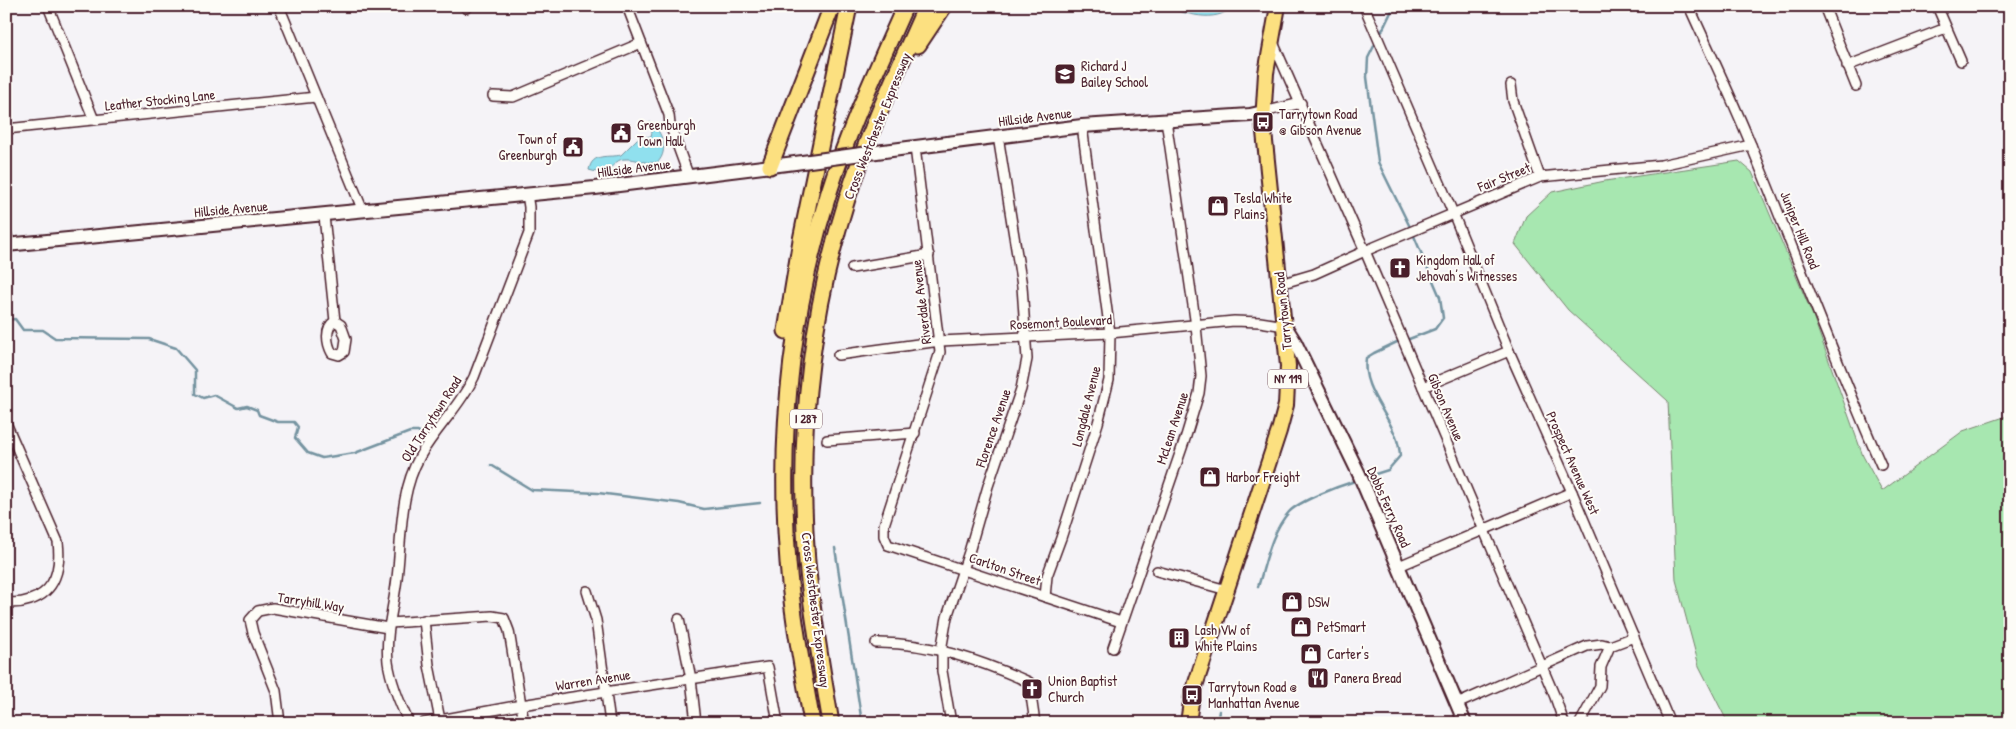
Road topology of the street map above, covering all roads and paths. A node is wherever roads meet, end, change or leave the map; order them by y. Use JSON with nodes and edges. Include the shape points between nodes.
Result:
{"nodes":[{"id":1,"x":48,"y":6,"type":"edge"},
{"id":2,"x":279,"y":6,"type":"edge"},
{"id":3,"x":627,"y":6,"type":"edge"},
{"id":4,"x":832,"y":6,"type":"edge"},
{"id":5,"x":849,"y":6,"type":"edge"},
{"id":6,"x":906,"y":6,"type":"edge"},
{"id":7,"x":926,"y":6,"type":"edge"},
{"id":8,"x":944,"y":6,"type":"edge"},
{"id":9,"x":1278,"y":6,"type":"edge"},
{"id":10,"x":1364,"y":6,"type":"edge"},
{"id":11,"x":1689,"y":6,"type":"edge"},
{"id":12,"x":1824,"y":6,"type":"edge"},
{"id":13,"x":1937,"y":6,"type":"edge"},
{"id":14,"x":1946,"y":28,"type":"junction"},
{"id":15,"x":1271,"y":38,"type":"junction"},
{"id":16,"x":641,"y":43,"type":"junction"},
{"id":17,"x":1961,"y":61,"type":"dead end"},
{"id":18,"x":1847,"y":66,"type":"junction"},
{"id":19,"x":1510,"y":85,"type":"dead end"},
{"id":20,"x":1856,"y":86,"type":"dead end"},
{"id":21,"x":493,"y":96,"type":"dead end"},
{"id":22,"x":316,"y":97,"type":"junction"},
{"id":23,"x":1301,"y":103,"type":"junction"},
{"id":24,"x":1263,"y":112,"type":"junction"},
{"id":25,"x":94,"y":120,"type":"junction"},
{"id":26,"x":1166,"y":120,"type":"junction"},
{"id":27,"x":875,"y":122,"type":"junction"},
{"id":28,"x":1082,"y":126,"type":"junction"},
{"id":29,"x":6,"y":129,"type":"edge"},
{"id":30,"x":998,"y":136,"type":"junction"},
{"id":31,"x":1751,"y":145,"type":"junction"},
{"id":32,"x":915,"y":147,"type":"junction"},
{"id":33,"x":770,"y":166,"type":"junction"},
{"id":34,"x":689,"y":177,"type":"junction"},
{"id":35,"x":1540,"y":177,"type":"junction"},
{"id":36,"x":527,"y":194,"type":"junction"},
{"id":37,"x":363,"y":211,"type":"junction"},
{"id":38,"x":1452,"y":213,"type":"junction"},
{"id":39,"x":324,"y":216,"type":"junction"},
{"id":40,"x":6,"y":232,"type":"edge"},
{"id":41,"x":8,"y":245,"type":"edge"},
{"id":42,"x":1365,"y":251,"type":"junction"},
{"id":43,"x":929,"y":256,"type":"junction"},
{"id":44,"x":852,"y":268,"type":"dead end"},
{"id":45,"x":1280,"y":284,"type":"junction"},
{"id":46,"x":335,"y":322,"type":"dead end"},
{"id":47,"x":1196,"y":326,"type":"junction"},
{"id":48,"x":1285,"y":326,"type":"junction"},
{"id":49,"x":1110,"y":333,"type":"junction"},
{"id":50,"x":1027,"y":338,"type":"junction"},
{"id":51,"x":940,"y":341,"type":"junction"},
{"id":52,"x":1509,"y":351,"type":"junction"},
{"id":53,"x":838,"y":355,"type":"dead end"},
{"id":54,"x":1423,"y":388,"type":"junction"},
{"id":55,"x":6,"y":423,"type":"edge"},
{"id":56,"x":915,"y":433,"type":"junction"},
{"id":57,"x":827,"y":440,"type":"dead end"},
{"id":58,"x":1881,"y":465,"type":"dead end"},
{"id":59,"x":1572,"y":492,"type":"junction"},
{"id":60,"x":1483,"y":530,"type":"junction"},
{"id":61,"x":884,"y":536,"type":"joint"},
{"id":62,"x":786,"y":537,"type":"junction"},
{"id":63,"x":1398,"y":566,"type":"junction"},
{"id":64,"x":963,"y":569,"type":"junction"},
{"id":65,"x":1157,"y":571,"type":"dead end"},
{"id":66,"x":1227,"y":590,"type":"junction"},
{"id":67,"x":587,"y":591,"type":"dead end"},
{"id":68,"x":1045,"y":597,"type":"junction"},
{"id":69,"x":6,"y":602,"type":"edge"},
{"id":70,"x":679,"y":619,"type":"dead end"},
{"id":71,"x":424,"y":620,"type":"junction"},
{"id":72,"x":1122,"y":622,"type":"junction"},
{"id":73,"x":389,"y":626,"type":"junction"},
{"id":74,"x":1634,"y":637,"type":"junction"},
{"id":75,"x":876,"y":643,"type":"dead end"},
{"id":76,"x":1610,"y":646,"type":"junction"},
{"id":77,"x":1113,"y":648,"type":"dead end"},
{"id":78,"x":943,"y":652,"type":"junction"},
{"id":79,"x":1542,"y":667,"type":"junction"},
{"id":80,"x":690,"y":679,"type":"junction"},
{"id":81,"x":605,"y":692,"type":"junction"},
{"id":82,"x":1457,"y":704,"type":"junction"},
{"id":83,"x":521,"y":705,"type":"junction"},
{"id":84,"x":440,"y":720,"type":"junction"},
{"id":85,"x":280,"y":723,"type":"edge"},
{"id":86,"x":409,"y":723,"type":"edge"},
{"id":87,"x":424,"y":723,"type":"edge"},
{"id":88,"x":524,"y":723,"type":"edge"},
{"id":89,"x":610,"y":723,"type":"edge"},
{"id":90,"x":696,"y":723,"type":"edge"},
{"id":91,"x":778,"y":723,"type":"edge"},
{"id":92,"x":812,"y":723,"type":"edge"},
{"id":93,"x":831,"y":723,"type":"edge"},
{"id":94,"x":951,"y":723,"type":"edge"},
{"id":95,"x":1035,"y":723,"type":"edge"},
{"id":96,"x":1188,"y":723,"type":"edge"},
{"id":97,"x":1465,"y":723,"type":"edge"},
{"id":98,"x":1564,"y":723,"type":"edge"},
{"id":99,"x":1580,"y":723,"type":"edge"},
{"id":100,"x":1670,"y":723,"type":"edge"}],
"edges":[{"from":1,"to":25,"type":"street"},
{"from":2,"to":22,"type":"street"},
{"from":3,"to":16,"type":"street"},
{"from":4,"to":33,"type":"highway"},
{"from":5,"to":62,"type":"highway","via":[[801,240],[784,347],[778,430]]},
{"from":6,"to":62,"type":"highway","name":"Cross Westchester Expressway","number":"I 287","via":[[847,140],[808,269],[788,402],[784,484]]},
{"from":7,"to":27,"type":"highway","name":"Cross Westchester Expressway","number":"I 287"},
{"from":8,"to":27,"type":"highway"},
{"from":9,"to":15,"type":"main road","name":"Tarrytown Road"},
{"from":10,"to":38,"type":"street","name":"Prospect Avenue West"},
{"from":11,"to":31,"type":"street","name":"Juniper Hill Road"},
{"from":12,"to":18,"type":"street"},
{"from":13,"to":14,"type":"street"},
{"from":14,"to":17,"type":"street"},
{"from":14,"to":18,"type":"street"},
{"from":15,"to":23,"type":"street","name":"Gibson Avenue"},
{"from":15,"to":24,"type":"main road","name":"Tarrytown Road"},
{"from":16,"to":21,"type":"street","via":[[513,97]]},
{"from":16,"to":34,"type":"street"},
{"from":18,"to":20,"type":"street"},
{"from":19,"to":35,"type":"street"},
{"from":22,"to":25,"type":"street","name":"Leather Stocking Lane"},
{"from":22,"to":37,"type":"street"},
{"from":23,"to":24,"type":"street"},
{"from":23,"to":42,"type":"street","name":"Gibson Avenue"},
{"from":24,"to":26,"type":"main road","name":"Hillside Avenue","via":[[1250,116]]},
{"from":24,"to":45,"type":"main road","name":"Tarrytown Road","number":"NY 119"},
{"from":25,"to":29,"type":"street","name":"Leather Stocking Lane"},
{"from":26,"to":28,"type":"main road","name":"Hillside Avenue"},
{"from":26,"to":47,"type":"street","name":"McLean Avenue"},
{"from":27,"to":93,"type":"highway","name":"Cross Westchester Expressway","number":"I 287","via":[[850,189],[831,256],[817,325],[807,404],[804,483],[807,562]]},
{"from":28,"to":30,"type":"main road","name":"Hillside Avenue"},
{"from":28,"to":49,"type":"street","name":"Longdale Avenue"},
{"from":30,"to":32,"type":"main road","name":"Hillside Avenue"},
{"from":30,"to":50,"type":"street","name":"Florence Avenue"},
{"from":31,"to":35,"type":"street","name":"Fair Street","via":[[1661,165]]},
{"from":31,"to":58,"type":"street","name":"Juniper Hill Road"},
{"from":32,"to":33,"type":"main road","name":"Hillside Avenue","bridge":true},
{"from":32,"to":43,"type":"street","name":"Riverdale Avenue"},
{"from":33,"to":34,"type":"main road","name":"Hillside Avenue"},
{"from":34,"to":36,"type":"main road","name":"Hillside Avenue"},
{"from":35,"to":38,"type":"street","name":"Fair Street"},
{"from":36,"to":37,"type":"main road","name":"Hillside Avenue"},
{"from":36,"to":73,"type":"street","name":"Old Tarrytown Road","via":[[529,233],[474,377],[467,392],[420,456],[409,481],[403,505],[397,580]]},
{"from":37,"to":39,"type":"main road","name":"Hillside Avenue"},
{"from":38,"to":42,"type":"street","name":"Fair Street"},
{"from":38,"to":52,"type":"street","name":"Prospect Avenue West"},
{"from":39,"to":41,"type":"main road","name":"Hillside Avenue"},
{"from":39,"to":46,"type":"street"},
{"from":40,"to":41,"type":"street"},
{"from":42,"to":45,"type":"street","name":"Fair Street","via":[[1314,274]]},
{"from":42,"to":54,"type":"street","name":"Gibson Avenue"},
{"from":43,"to":44,"type":"street"},
{"from":43,"to":51,"type":"street","name":"Riverdale Avenue"},
{"from":45,"to":48,"type":"main road","name":"Tarrytown Road","number":"NY 119"},
{"from":47,"to":48,"type":"street","name":"Rosemont Boulevard","via":[[1260,322]]},
{"from":47,"to":49,"type":"street","name":"Rosemont Boulevard"},
{"from":47,"to":72,"type":"street","name":"McLean Avenue","via":[[1199,393]]},
{"from":48,"to":63,"type":"main road","name":"Dobbs Ferry Road","via":[[1359,474]]},
{"from":48,"to":66,"type":"main road","name":"Tarrytown Road","number":"NY 119","via":[[1288,378],[1283,418]]},
{"from":49,"to":50,"type":"street","name":"Rosemont Boulevard"},
{"from":49,"to":68,"type":"street","name":"Longdale Avenue","via":[[1109,380],[1047,576]]},
{"from":50,"to":51,"type":"street","name":"Rosemont Boulevard"},
{"from":50,"to":64,"type":"street","name":"Florence Avenue","via":[[1021,389]]},
{"from":51,"to":53,"type":"street","name":"Rosemont Boulevard"},
{"from":51,"to":56,"type":"street","name":"Riverdale Avenue","via":[[938,363]]},
{"from":52,"to":54,"type":"street"},
{"from":52,"to":59,"type":"street","name":"Prospect Avenue West"},
{"from":54,"to":60,"type":"street","name":"Gibson Avenue"},
{"from":55,"to":69,"type":"street","via":[[58,542],[59,556],[57,573],[44,593],[22,603]]},
{"from":56,"to":57,"type":"street"},
{"from":56,"to":61,"type":"street","name":"Riverdale Avenue","via":[[884,525]]},
{"from":59,"to":60,"type":"street"},
{"from":59,"to":74,"type":"street","name":"Prospect Avenue West"},
{"from":60,"to":63,"type":"street"},
{"from":60,"to":79,"type":"street","name":"Gibson Avenue"},
{"from":61,"to":64,"type":"street","name":"Carlton Street","via":[[888,545]]},
{"from":62,"to":92,"type":"highway","name":"Cross Westchester Expressway","number":"I 287","via":[[794,617]]},
{"from":63,"to":82,"type":"main road","name":"Dobbs Ferry Road"},
{"from":64,"to":68,"type":"street","name":"Carlton Street"},
{"from":64,"to":78,"type":"street","name":"Florence Avenue","via":[[947,617]]},
{"from":65,"to":66,"type":"street"},
{"from":66,"to":96,"type":"main road","name":"Tarrytown Road","number":"NY 119","via":[[1192,695]]},
{"from":67,"to":81,"type":"street","via":[[596,620]]},
{"from":68,"to":72,"type":"street","name":"Carlton Street"},
{"from":70,"to":80,"type":"street"},
{"from":71,"to":73,"type":"street"},
{"from":71,"to":83,"type":"street","via":[[504,618]]},
{"from":71,"to":84,"type":"street"},
{"from":72,"to":77,"type":"street","name":"McLean Avenue"},
{"from":73,"to":85,"type":"street","name":"Tarryhill Way","via":[[273,608],[258,611],[250,620],[276,691]]},
{"from":73,"to":86,"type":"street","name":"Old Tarrytown Road","via":[[387,647],[391,677]]},
{"from":74,"to":76,"type":"street"},
{"from":74,"to":100,"type":"street","name":"Prospect Avenue West"},
{"from":75,"to":78,"type":"street","via":[[900,642]]},
{"from":76,"to":79,"type":"street","via":[[1587,646]]},
{"from":76,"to":99,"type":"street","via":[[1601,667],[1600,686]]},
{"from":78,"to":94,"type":"street","name":"Florence Avenue","via":[[942,672]]},
{"from":78,"to":95,"type":"street","via":[[990,665],[1029,682]]},
{"from":79,"to":82,"type":"street"},
{"from":79,"to":98,"type":"street","name":"Gibson Avenue"},
{"from":80,"to":81,"type":"street","name":"Warren Avenue"},
{"from":80,"to":90,"type":"street"},
{"from":80,"to":91,"type":"street","name":"Warren Avenue","via":[[768,667]]},
{"from":81,"to":83,"type":"street","name":"Warren Avenue"},
{"from":81,"to":89,"type":"street"},
{"from":82,"to":97,"type":"main road","name":"Dobbs Ferry Road"},
{"from":83,"to":84,"type":"street","name":"Warren Avenue"},
{"from":83,"to":88,"type":"street"},
{"from":84,"to":87,"type":"street","name":"Warren Avenue"}]}
